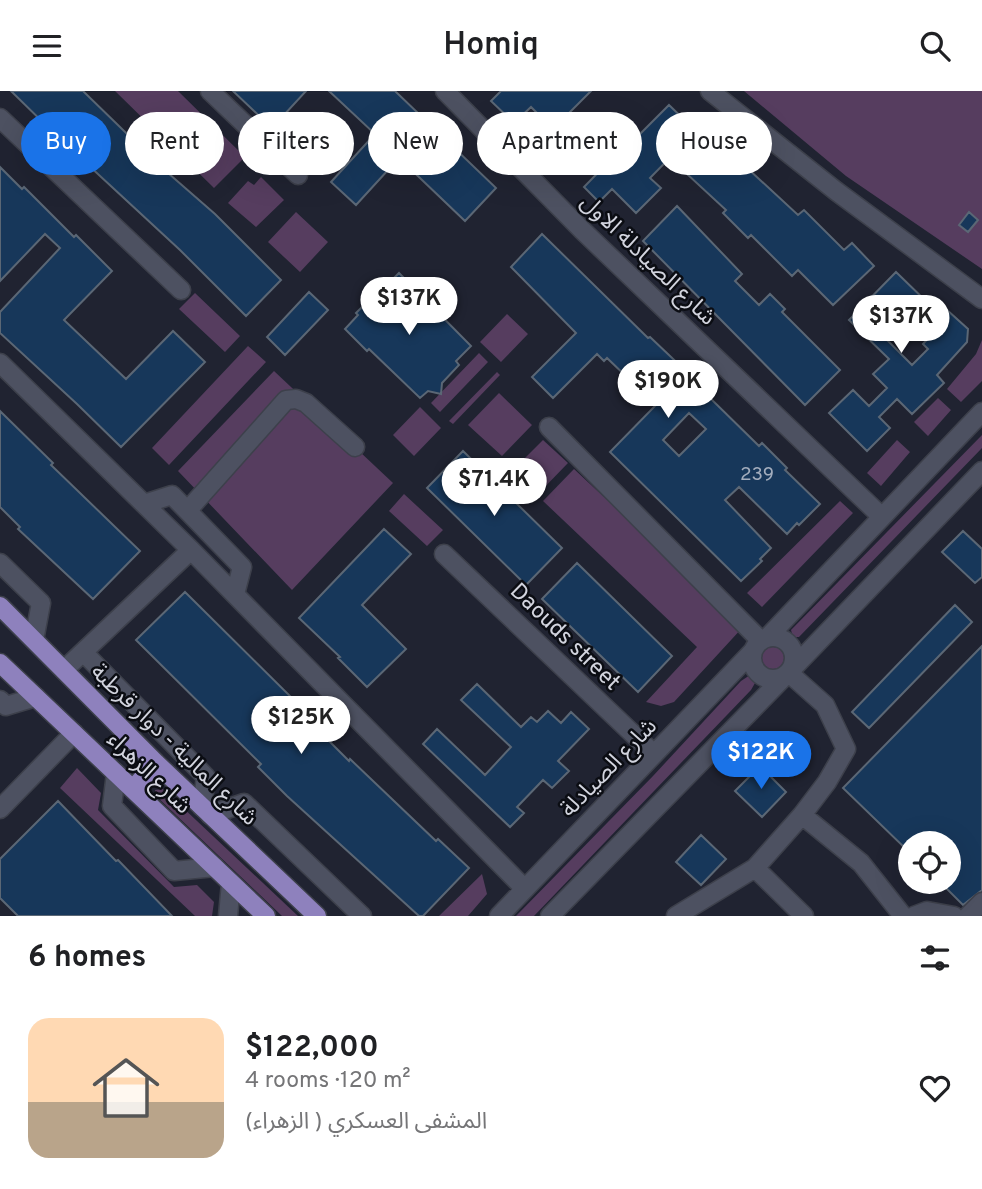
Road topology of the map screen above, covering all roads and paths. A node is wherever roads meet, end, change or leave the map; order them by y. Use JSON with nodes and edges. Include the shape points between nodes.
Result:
{"nodes":[{"id":1,"x":210,"y":91,"type":"edge"},
{"id":2,"x":445,"y":91,"type":"edge"},
{"id":3,"x":710,"y":91,"type":"edge"},
{"id":4,"x":238,"y":117,"type":"edge"},
{"id":5,"x":0,"y":118,"type":"edge"},
{"id":6,"x":181,"y":290,"type":"dead end"},
{"id":7,"x":980,"y":300,"type":"edge"},
{"id":8,"x":0,"y":363,"type":"edge"},
{"id":9,"x":982,"y":412,"type":"edge"},
{"id":10,"x":549,"y":427,"type":"dead end"},
{"id":11,"x":355,"y":447,"type":"dead end"},
{"id":12,"x":982,"y":471,"type":"edge"},
{"id":13,"x":144,"y":504,"type":"junction"},
{"id":14,"x":188,"y":510,"type":"junction"},
{"id":15,"x":882,"y":517,"type":"junction"},
{"id":16,"x":191,"y":550,"type":"junction"},
{"id":17,"x":444,"y":554,"type":"dead end"},
{"id":18,"x":0,"y":563,"type":"edge"},
{"id":19,"x":235,"y":594,"type":"junction"},
{"id":20,"x":0,"y":606,"type":"edge"},
{"id":21,"x":34,"y":640,"type":"junction"},
{"id":22,"x":760,"y":644,"type":"junction"},
{"id":23,"x":83,"y":652,"type":"junction"},
{"id":24,"x":0,"y":663,"type":"edge"},
{"id":25,"x":64,"y":670,"type":"junction"},
{"id":26,"x":788,"y":673,"type":"junction"},
{"id":27,"x":36,"y":697,"type":"junction"},
{"id":28,"x":0,"y":700,"type":"edge"},
{"id":29,"x":74,"y":733,"type":"junction"},
{"id":30,"x":654,"y":754,"type":"junction"},
{"id":31,"x":156,"y":763,"type":"junction"},
{"id":32,"x":116,"y":773,"type":"junction"},
{"id":33,"x":133,"y":789,"type":"junction"},
{"id":34,"x":0,"y":809,"type":"edge"},
{"id":35,"x":206,"y":811,"type":"junction"},
{"id":36,"x":802,"y":815,"type":"junction"},
{"id":37,"x":215,"y":867,"type":"junction"},
{"id":38,"x":755,"y":868,"type":"junction"},
{"id":39,"x":230,"y":883,"type":"junction"},
{"id":40,"x":525,"y":889,"type":"junction"},
{"id":41,"x":982,"y":902,"type":"edge"},
{"id":42,"x":228,"y":916,"type":"edge"},
{"id":43,"x":265,"y":916,"type":"edge"},
{"id":44,"x":317,"y":916,"type":"edge"},
{"id":45,"x":362,"y":916,"type":"edge"},
{"id":46,"x":499,"y":916,"type":"edge"},
{"id":47,"x":550,"y":916,"type":"edge"},
{"id":48,"x":676,"y":916,"type":"edge"},
{"id":49,"x":804,"y":916,"type":"edge"},
{"id":50,"x":903,"y":916,"type":"edge"},
{"id":51,"x":914,"y":916,"type":"edge"},
{"id":52,"x":954,"y":916,"type":"edge"},
{"id":53,"x":968,"y":916,"type":"edge"}],
"edges":[{"from":1,"to":4,"type":"street"},
{"from":2,"to":15,"type":"street","name":"شارع الصيادلة الاول","via":[[582,230]]},
{"from":3,"to":7,"type":"street"},
{"from":5,"to":6,"type":"street"},
{"from":8,"to":13,"type":"street"},
{"from":9,"to":15,"type":"street","name":"شارع الصيادلة"},
{"from":10,"to":22,"type":"street"},
{"from":11,"to":14,"type":"street","via":[[306,403],[286,400]]},
{"from":12,"to":26,"type":"street"},
{"from":13,"to":14,"type":"street","via":[[172,495]]},
{"from":13,"to":16,"type":"street"},
{"from":14,"to":19,"type":"street","via":[[242,567]]},
{"from":15,"to":22,"type":"street","name":"شارع الصيادلة"},
{"from":16,"to":19,"type":"street"},
{"from":16,"to":23,"type":"street"},
{"from":17,"to":30,"type":"street","name":"Daouds street"},
{"from":18,"to":21,"type":"street","via":[[41,603]]},
{"from":19,"to":40,"type":"street"},
{"from":20,"to":21,"type":"main road","name":"شارع المالية - دوار قرطبة"},
{"from":21,"to":25,"type":"main road","name":"شارع المالية - دوار قرطبة"},
{"from":22,"to":26,"type":"street","via":[[781,638],[792,647]]},
{"from":22,"to":26,"type":"street","via":[[753,666],[762,677],[769,680]]},
{"from":22,"to":30,"type":"street","name":"شارع الصيادلة"},
{"from":23,"to":25,"type":"street"},
{"from":23,"to":35,"type":"street","via":[[206,776]]},
{"from":24,"to":27,"type":"main road","name":"شارع الزهراء"},
{"from":25,"to":31,"type":"main road","name":"شارع المالية - دوار قرطبة"},
{"from":26,"to":36,"type":"street","via":[[825,705],[846,749]]},
{"from":26,"to":47,"type":"street"},
{"from":27,"to":28,"type":"street","via":[[6,706]]},
{"from":27,"to":29,"type":"main road","name":"شارع الزهراء"},
{"from":29,"to":32,"type":"main road","name":"شارع الزهراء"},
{"from":29,"to":34,"type":"street"},
{"from":30,"to":40,"type":"street","name":"شارع الصيادلة"},
{"from":31,"to":33,"type":"main road"},
{"from":31,"to":35,"type":"main road","name":"شارع المالية - دوار قرطبة"},
{"from":32,"to":33,"type":"main road","name":"شارع الزهراء"},
{"from":32,"to":37,"type":"street","via":[[112,806],[174,871]]},
{"from":33,"to":37,"type":"main road","name":"شارع الزهراء"},
{"from":35,"to":44,"type":"main road","name":"شارع المالية - دوار قرطبة"},
{"from":35,"to":45,"type":"street","via":[[244,803]]},
{"from":36,"to":38,"type":"street"},
{"from":36,"to":50,"type":"street","via":[[861,863]]},
{"from":37,"to":39,"type":"main road","name":"شارع الزهراء"},
{"from":38,"to":48,"type":"street"},
{"from":38,"to":49,"type":"street"},
{"from":39,"to":42,"type":"street"},
{"from":39,"to":43,"type":"main road","name":"شارع الزهراء"},
{"from":40,"to":46,"type":"street","name":"شارع الصيادلة"},
{"from":41,"to":53,"type":"street"},
{"from":51,"to":52,"type":"street","via":[[926,911]]}]}
